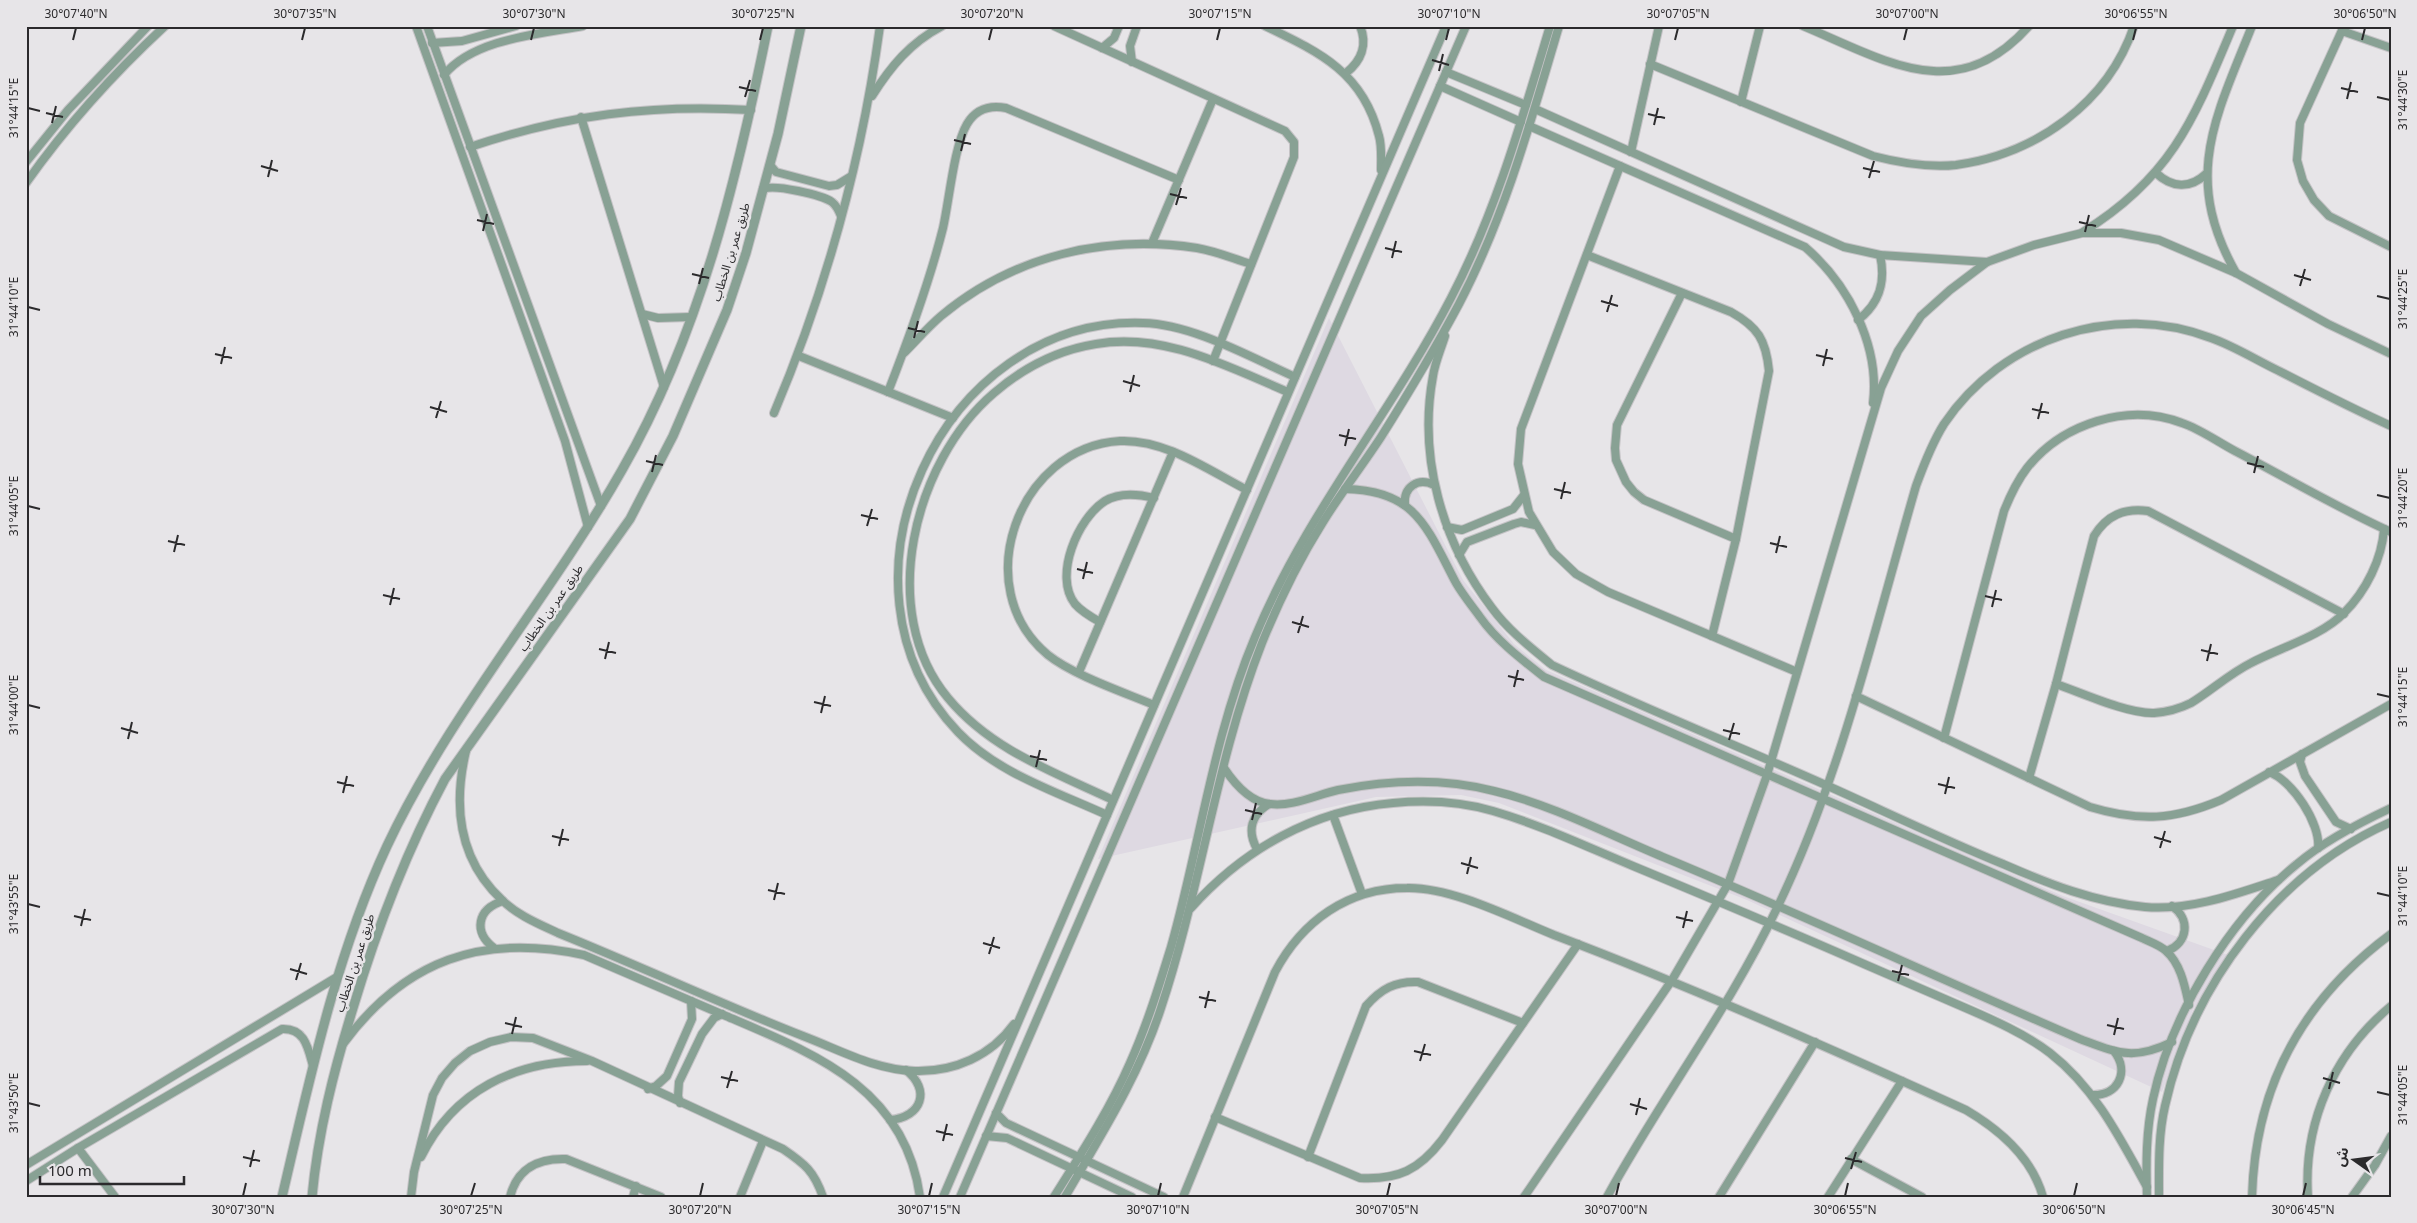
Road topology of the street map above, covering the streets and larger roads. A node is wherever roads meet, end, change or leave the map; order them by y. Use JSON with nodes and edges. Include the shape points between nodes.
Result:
{"nodes":[{"id":1,"x":148,"y":26,"type":"edge"},
{"id":2,"x":165,"y":26,"type":"edge"},
{"id":3,"x":416,"y":26,"type":"edge"},
{"id":4,"x":427,"y":26,"type":"edge"},
{"id":5,"x":516,"y":26,"type":"edge"},
{"id":6,"x":583,"y":26,"type":"edge"},
{"id":7,"x":768,"y":26,"type":"edge"},
{"id":8,"x":801,"y":26,"type":"edge"},
{"id":9,"x":880,"y":26,"type":"edge"},
{"id":10,"x":942,"y":26,"type":"edge"},
{"id":11,"x":1054,"y":26,"type":"edge"},
{"id":12,"x":1120,"y":26,"type":"edge"},
{"id":13,"x":1137,"y":26,"type":"edge"},
{"id":14,"x":1265,"y":26,"type":"edge"},
{"id":15,"x":1360,"y":26,"type":"edge"},
{"id":16,"x":1446,"y":26,"type":"edge"},
{"id":17,"x":1466,"y":26,"type":"edge"},
{"id":18,"x":1550,"y":26,"type":"edge"},
{"id":19,"x":1559,"y":26,"type":"edge"},
{"id":20,"x":1659,"y":26,"type":"edge"},
{"id":21,"x":1760,"y":26,"type":"edge"},
{"id":22,"x":1803,"y":26,"type":"edge"},
{"id":23,"x":2029,"y":26,"type":"edge"},
{"id":24,"x":2134,"y":26,"type":"edge"},
{"id":25,"x":2233,"y":26,"type":"edge"},
{"id":26,"x":2252,"y":26,"type":"edge"},
{"id":27,"x":2343,"y":29,"type":"edge"},
{"id":28,"x":432,"y":44,"type":"junction"},
{"id":29,"x":1102,"y":48,"type":"junction"},
{"id":30,"x":2391,"y":48,"type":"edge"},
{"id":31,"x":1132,"y":62,"type":"junction"},
{"id":32,"x":1650,"y":64,"type":"junction"},
{"id":33,"x":1446,"y":72,"type":"junction"},
{"id":34,"x":1346,"y":73,"type":"junction"},
{"id":35,"x":444,"y":75,"type":"junction"},
{"id":36,"x":1535,"y":77,"type":"junction"},
{"id":37,"x":1544,"y":79,"type":"junction"},
{"id":38,"x":1440,"y":86,"type":"junction"},
{"id":39,"x":871,"y":98,"type":"junction"},
{"id":40,"x":1213,"y":98,"type":"junction"},
{"id":41,"x":1741,"y":102,"type":"junction"},
{"id":42,"x":1526,"y":106,"type":"junction"},
{"id":43,"x":1535,"y":109,"type":"junction"},
{"id":44,"x":751,"y":110,"type":"junction"},
{"id":45,"x":581,"y":117,"type":"junction"},
{"id":46,"x":1521,"y":122,"type":"junction"},
{"id":47,"x":1529,"y":126,"type":"junction"},
{"id":48,"x":470,"y":147,"type":"junction"},
{"id":49,"x":1631,"y":152,"type":"junction"},
{"id":50,"x":26,"y":162,"type":"edge"},
{"id":51,"x":770,"y":165,"type":"junction"},
{"id":52,"x":1620,"y":166,"type":"junction"},
{"id":53,"x":2156,"y":173,"type":"junction"},
{"id":54,"x":1381,"y":174,"type":"junction"},
{"id":55,"x":1510,"y":174,"type":"junction"},
{"id":56,"x":2206,"y":174,"type":"junction"},
{"id":57,"x":850,"y":177,"type":"junction"},
{"id":58,"x":1179,"y":180,"type":"junction"},
{"id":59,"x":26,"y":183,"type":"edge"},
{"id":60,"x":763,"y":189,"type":"junction"},
{"id":61,"x":841,"y":216,"type":"junction"},
{"id":62,"x":2082,"y":233,"type":"junction"},
{"id":63,"x":1152,"y":243,"type":"junction"},
{"id":64,"x":2391,"y":247,"type":"edge"},
{"id":65,"x":1586,"y":255,"type":"junction"},
{"id":66,"x":1880,"y":255,"type":"junction"},
{"id":67,"x":1987,"y":262,"type":"junction"},
{"id":68,"x":1251,"y":264,"type":"junction"},
{"id":69,"x":2236,"y":273,"type":"junction"},
{"id":70,"x":1682,"y":293,"type":"junction"},
{"id":71,"x":642,"y":314,"type":"junction"},
{"id":72,"x":690,"y":317,"type":"junction"},
{"id":73,"x":1858,"y":320,"type":"junction"},
{"id":74,"x":1449,"y":321,"type":"junction"},
{"id":75,"x":1220,"y":344,"type":"junction"},
{"id":76,"x":2391,"y":354,"type":"edge"},
{"id":77,"x":902,"y":355,"type":"junction"},
{"id":78,"x":799,"y":356,"type":"junction"},
{"id":79,"x":1212,"y":361,"type":"junction"},
{"id":80,"x":1295,"y":377,"type":"junction"},
{"id":81,"x":664,"y":387,"type":"junction"},
{"id":82,"x":888,"y":392,"type":"junction"},
{"id":83,"x":1288,"y":392,"type":"junction"},
{"id":84,"x":774,"y":413,"type":"dead end"},
{"id":85,"x":953,"y":418,"type":"junction"},
{"id":86,"x":2391,"y":426,"type":"edge"},
{"id":87,"x":1870,"y":428,"type":"junction"},
{"id":88,"x":1173,"y":452,"type":"junction"},
{"id":89,"x":1434,"y":485,"type":"junction"},
{"id":90,"x":1345,"y":489,"type":"junction"},
{"id":91,"x":1246,"y":490,"type":"junction"},
{"id":92,"x":1524,"y":496,"type":"junction"},
{"id":93,"x":1154,"y":498,"type":"junction"},
{"id":94,"x":1405,"y":505,"type":"junction"},
{"id":95,"x":601,"y":506,"type":"junction"},
{"id":96,"x":1535,"y":525,"type":"junction"},
{"id":97,"x":588,"y":527,"type":"junction"},
{"id":98,"x":1447,"y":527,"type":"junction"},
{"id":99,"x":2387,"y":530,"type":"edge"},
{"id":100,"x":1736,"y":539,"type":"junction"},
{"id":101,"x":1459,"y":555,"type":"junction"},
{"id":102,"x":2344,"y":614,"type":"junction"},
{"id":103,"x":1100,"y":622,"type":"junction"},
{"id":104,"x":1712,"y":636,"type":"junction"},
{"id":105,"x":1079,"y":672,"type":"junction"},
{"id":106,"x":1797,"y":672,"type":"junction"},
{"id":107,"x":2056,"y":684,"type":"junction"},
{"id":108,"x":1856,"y":696,"type":"junction"},
{"id":109,"x":2391,"y":704,"type":"edge"},
{"id":110,"x":1154,"y":706,"type":"junction"},
{"id":111,"x":1944,"y":738,"type":"junction"},
{"id":112,"x":466,"y":749,"type":"junction"},
{"id":113,"x":2302,"y":754,"type":"junction"},
{"id":114,"x":1771,"y":761,"type":"junction"},
{"id":115,"x":1224,"y":768,"type":"junction"},
{"id":116,"x":2270,"y":772,"type":"junction"},
{"id":117,"x":1767,"y":775,"type":"junction"},
{"id":118,"x":2029,"y":778,"type":"junction"},
{"id":119,"x":1828,"y":786,"type":"junction"},
{"id":120,"x":1113,"y":800,"type":"junction"},
{"id":121,"x":1824,"y":800,"type":"junction"},
{"id":122,"x":1269,"y":804,"type":"junction"},
{"id":123,"x":2391,"y":808,"type":"edge"},
{"id":124,"x":1107,"y":815,"type":"junction"},
{"id":125,"x":1333,"y":815,"type":"junction"},
{"id":126,"x":2391,"y":822,"type":"edge"},
{"id":127,"x":2351,"y":829,"type":"junction"},
{"id":128,"x":2318,"y":848,"type":"junction"},
{"id":129,"x":1257,"y":849,"type":"junction"},
{"id":130,"x":2278,"y":880,"type":"junction"},
{"id":131,"x":1728,"y":884,"type":"junction"},
{"id":132,"x":1362,"y":894,"type":"junction"},
{"id":133,"x":503,"y":901,"type":"junction"},
{"id":134,"x":1719,"y":902,"type":"junction"},
{"id":135,"x":1779,"y":905,"type":"junction"},
{"id":136,"x":2172,"y":906,"type":"junction"},
{"id":137,"x":1189,"y":910,"type":"junction"},
{"id":138,"x":1770,"y":923,"type":"junction"},
{"id":139,"x":2391,"y":934,"type":"edge"},
{"id":140,"x":1578,"y":944,"type":"junction"},
{"id":141,"x":494,"y":948,"type":"junction"},
{"id":142,"x":2167,"y":951,"type":"junction"},
{"id":143,"x":337,"y":977,"type":"junction"},
{"id":144,"x":1672,"y":980,"type":"junction"},
{"id":145,"x":691,"y":1001,"type":"junction"},
{"id":146,"x":1726,"y":1002,"type":"junction"},
{"id":147,"x":2189,"y":1005,"type":"junction"},
{"id":148,"x":2391,"y":1006,"type":"edge"},
{"id":149,"x":722,"y":1014,"type":"junction"},
{"id":150,"x":1021,"y":1014,"type":"junction"},
{"id":151,"x":1523,"y":1023,"type":"junction"},
{"id":152,"x":1815,"y":1042,"type":"junction"},
{"id":153,"x":2172,"y":1042,"type":"junction"},
{"id":154,"x":341,"y":1048,"type":"junction"},
{"id":155,"x":2114,"y":1051,"type":"junction"},
{"id":156,"x":592,"y":1061,"type":"junction"},
{"id":157,"x":314,"y":1066,"type":"junction"},
{"id":158,"x":906,"y":1070,"type":"junction"},
{"id":159,"x":1902,"y":1081,"type":"junction"},
{"id":160,"x":648,"y":1089,"type":"junction"},
{"id":161,"x":2092,"y":1095,"type":"junction"},
{"id":162,"x":680,"y":1103,"type":"junction"},
{"id":163,"x":996,"y":1112,"type":"junction"},
{"id":164,"x":1215,"y":1117,"type":"junction"},
{"id":165,"x":890,"y":1120,"type":"junction"},
{"id":166,"x":986,"y":1136,"type":"junction"},
{"id":167,"x":2391,"y":1136,"type":"edge"},
{"id":168,"x":763,"y":1141,"type":"junction"},
{"id":169,"x":78,"y":1148,"type":"junction"},
{"id":170,"x":1078,"y":1157,"type":"junction"},
{"id":171,"x":1308,"y":1157,"type":"junction"},
{"id":172,"x":1851,"y":1159,"type":"junction"},
{"id":173,"x":1086,"y":1161,"type":"junction"},
{"id":174,"x":26,"y":1165,"type":"edge"},
{"id":175,"x":1071,"y":1168,"type":"junction"},
{"id":176,"x":414,"y":1172,"type":"junction"},
{"id":177,"x":1080,"y":1172,"type":"junction"},
{"id":178,"x":26,"y":1182,"type":"edge"},
{"id":179,"x":636,"y":1186,"type":"junction"},
{"id":180,"x":2147,"y":1188,"type":"junction"},
{"id":181,"x":115,"y":1197,"type":"edge"},
{"id":182,"x":282,"y":1197,"type":"edge"},
{"id":183,"x":312,"y":1197,"type":"edge"},
{"id":184,"x":411,"y":1197,"type":"edge"},
{"id":185,"x":510,"y":1197,"type":"edge"},
{"id":186,"x":632,"y":1197,"type":"edge"},
{"id":187,"x":661,"y":1197,"type":"edge"},
{"id":188,"x":740,"y":1197,"type":"edge"},
{"id":189,"x":823,"y":1197,"type":"edge"},
{"id":190,"x":920,"y":1197,"type":"edge"},
{"id":191,"x":943,"y":1197,"type":"edge"},
{"id":192,"x":960,"y":1197,"type":"edge"},
{"id":193,"x":1054,"y":1197,"type":"edge"},
{"id":194,"x":1065,"y":1197,"type":"edge"},
{"id":195,"x":1132,"y":1197,"type":"edge"},
{"id":196,"x":1164,"y":1197,"type":"edge"},
{"id":197,"x":1183,"y":1197,"type":"edge"},
{"id":198,"x":1524,"y":1197,"type":"edge"},
{"id":199,"x":1607,"y":1197,"type":"edge"},
{"id":200,"x":1719,"y":1197,"type":"edge"},
{"id":201,"x":1828,"y":1197,"type":"edge"},
{"id":202,"x":1922,"y":1197,"type":"edge"},
{"id":203,"x":2043,"y":1197,"type":"edge"},
{"id":204,"x":2147,"y":1197,"type":"edge"},
{"id":205,"x":2159,"y":1197,"type":"edge"},
{"id":206,"x":2252,"y":1197,"type":"edge"},
{"id":207,"x":2308,"y":1197,"type":"edge"},
{"id":208,"x":2352,"y":1197,"type":"edge"}],
"edges":[{"from":1,"to":50,"type":"street","via":[[68,110]]},
{"from":2,"to":59,"type":"street","via":[[99,90]]},
{"from":3,"to":97,"type":"street","via":[[565,441]]},
{"from":4,"to":28,"type":"street"},
{"from":5,"to":28,"type":"street","via":[[462,42]]},
{"from":6,"to":35,"type":"street","via":[[480,49],[459,59]]},
{"from":7,"to":44,"type":"street","name":"طريق عمر بن الخطاب"},
{"from":8,"to":51,"type":"street","name":"طريق عمر بن الخطاب"},
{"from":9,"to":39,"type":"street"},
{"from":10,"to":39,"type":"street","via":[[903,53]]},
{"from":11,"to":29,"type":"street"},
{"from":12,"to":29,"type":"street","via":[[1114,38]]},
{"from":13,"to":31,"type":"street","via":[[1130,46]]},
{"from":14,"to":34,"type":"street"},
{"from":15,"to":34,"type":"street","via":[[1364,44],[1361,56]]},
{"from":16,"to":54,"type":"street"},
{"from":17,"to":33,"type":"street"},
{"from":18,"to":36,"type":"street"},
{"from":19,"to":37,"type":"street"},
{"from":20,"to":32,"type":"street"},
{"from":21,"to":41,"type":"street"},
{"from":22,"to":23,"type":"street","via":[[1899,66],[1923,72],[1958,70],[1995,57],[2013,44]]},
{"from":24,"to":41,"type":"street","via":[[2113,70],[2092,98],[2066,121],[2041,138],[1986,158],[1956,164],[1926,165],[1873,156]]},
{"from":25,"to":53,"type":"street","via":[[2192,120]]},
{"from":26,"to":56,"type":"street","via":[[2214,123]]},
{"from":27,"to":30,"type":"street"},
{"from":27,"to":64,"type":"street","via":[[2300,124],[2297,160],[2303,181],[2329,216]]},
{"from":28,"to":35,"type":"street"},
{"from":29,"to":31,"type":"street"},
{"from":31,"to":40,"type":"street"},
{"from":32,"to":41,"type":"street"},
{"from":32,"to":49,"type":"street"},
{"from":33,"to":38,"type":"street"},
{"from":33,"to":42,"type":"street"},
{"from":34,"to":54,"type":"street","via":[[1368,102],[1380,137]]},
{"from":35,"to":48,"type":"street"},
{"from":36,"to":37,"type":"street"},
{"from":36,"to":42,"type":"street"},
{"from":37,"to":43,"type":"street"},
{"from":38,"to":46,"type":"street"},
{"from":38,"to":163,"type":"street"},
{"from":39,"to":57,"type":"street"},
{"from":40,"to":58,"type":"street"},
{"from":40,"to":68,"type":"street","via":[[1285,131],[1294,142],[1294,157]]},
{"from":42,"to":46,"type":"street"},
{"from":43,"to":47,"type":"street"},
{"from":43,"to":49,"type":"street"},
{"from":44,"to":45,"type":"street","via":[[674,108]]},
{"from":44,"to":72,"type":"street","name":"طريق عمر بن الخطاب","via":[[725,215]]},
{"from":45,"to":48,"type":"street"},
{"from":45,"to":71,"type":"street"},
{"from":46,"to":55,"type":"street"},
{"from":47,"to":52,"type":"street"},
{"from":47,"to":55,"type":"street"},
{"from":48,"to":95,"type":"street"},
{"from":49,"to":66,"type":"street","via":[[1826,240]]},
{"from":51,"to":57,"type":"street","via":[[781,173],[829,186]]},
{"from":51,"to":60,"type":"street","name":"طريق عمر بن الخطاب"},
{"from":52,"to":65,"type":"street"},
{"from":52,"to":73,"type":"street","via":[[1805,247],[1824,264],[1844,290]]},
{"from":53,"to":56,"type":"street","via":[[2163,180],[2181,186]]},
{"from":53,"to":62,"type":"street","via":[[2126,202]]},
{"from":54,"to":80,"type":"street"},
{"from":55,"to":74,"type":"street","via":[[1482,256]]},
{"from":55,"to":170,"type":"street","via":[[1451,299],[1372,433],[1314,519],[1281,578],[1254,639],[1232,702],[1171,945],[1152,1007],[1130,1063]]},
{"from":56,"to":69,"type":"street","via":[[2214,226]]},
{"from":57,"to":61,"type":"street"},
{"from":58,"to":63,"type":"street"},
{"from":58,"to":77,"type":"street","via":[[1006,108],[983,109],[966,125],[925,291]]},
{"from":60,"to":61,"type":"street","via":[[778,187],[826,199],[838,208]]},
{"from":60,"to":112,"type":"street","name":"طريق عمر بن الخطاب","via":[[727,310],[673,436],[630,519]]},
{"from":61,"to":78,"type":"street"},
{"from":62,"to":67,"type":"street","via":[[2034,244]]},
{"from":62,"to":69,"type":"street","via":[[2121,233],[2159,240]]},
{"from":63,"to":68,"type":"street","via":[[1199,248]]},
{"from":63,"to":77,"type":"street","via":[[1089,246],[1036,261],[971,294],[941,316]]},
{"from":65,"to":70,"type":"street"},
{"from":65,"to":92,"type":"street","via":[[1521,429],[1518,464]]},
{"from":66,"to":67,"type":"street"},
{"from":66,"to":73,"type":"street","via":[[1883,268],[1880,292],[1875,303]]},
{"from":67,"to":87,"type":"street","via":[[1921,316],[1881,388]]},
{"from":68,"to":75,"type":"street"},
{"from":69,"to":76,"type":"street","via":[[2328,324]]},
{"from":70,"to":100,"type":"street","via":[[1747,321],[1760,335],[1767,352],[1769,371]]},
{"from":70,"to":100,"type":"street","via":[[1618,425],[1616,460],[1626,482],[1644,500]]},
{"from":71,"to":72,"type":"street","via":[[658,318]]},
{"from":71,"to":81,"type":"street"},
{"from":72,"to":81,"type":"street","name":"طريق عمر بن الخطاب"},
{"from":73,"to":87,"type":"street","via":[[1870,355],[1874,392]]},
{"from":74,"to":89,"type":"street","via":[[1433,375],[1428,430]]},
{"from":74,"to":90,"type":"street","via":[[1380,439]]},
{"from":75,"to":79,"type":"street"},
{"from":75,"to":80,"type":"street"},
{"from":75,"to":85,"type":"street","via":[[1184,330],[1144,322],[1073,330],[1038,344],[1006,363]]},
{"from":77,"to":82,"type":"street"},
{"from":78,"to":82,"type":"street"},
{"from":78,"to":84,"type":"street"},
{"from":79,"to":83,"type":"street"},
{"from":79,"to":120,"type":"street","via":[[1176,347],[1137,341],[1097,343],[1059,353],[1024,370],[992,394],[944,456],[926,492],[915,530],[909,565],[909,600],[916,634],[928,667],[946,696],[969,722],[997,744]]},
{"from":80,"to":83,"type":"street"},
{"from":81,"to":95,"type":"street","name":"طريق عمر بن الخطاب"},
{"from":82,"to":85,"type":"street"},
{"from":83,"to":91,"type":"street"},
{"from":85,"to":124,"type":"street","via":[[932,452],[903,525],[897,600],[904,637],[916,672],[941,712],[959,733],[988,757]]},
{"from":86,"to":108,"type":"street","via":[[2211,338],[2179,328],[2146,323],[2112,324],[2079,329],[2032,347],[1989,374],[1965,398],[1944,424],[1928,454]]},
{"from":87,"to":106,"type":"street"},
{"from":88,"to":91,"type":"street"},
{"from":88,"to":93,"type":"street"},
{"from":88,"to":105,"type":"street","via":[[1148,443],[1120,441],[1094,446],[1069,457],[1029,496],[1014,527],[1007,562],[1010,597],[1024,629],[1048,655]]},
{"from":89,"to":94,"type":"street","via":[[1424,481],[1412,485],[1406,494]]},
{"from":89,"to":98,"type":"street"},
{"from":90,"to":94,"type":"street","via":[[1365,489]]},
{"from":90,"to":115,"type":"street","via":[[1290,582],[1262,642],[1240,705]]},
{"from":91,"to":110,"type":"street"},
{"from":92,"to":96,"type":"street"},
{"from":92,"to":98,"type":"street","via":[[1518,506],[1507,512],[1462,530]]},
{"from":93,"to":103,"type":"street"},
{"from":93,"to":103,"type":"street","via":[[1120,495],[1105,501],[1087,519],[1074,541],[1067,573],[1069,592],[1081,609]]},
{"from":94,"to":117,"type":"street","via":[[1422,520],[1481,620],[1511,651],[1544,677]]},
{"from":95,"to":97,"type":"street","name":"طريق عمر بن الخطاب"},
{"from":96,"to":101,"type":"street","via":[[1521,522],[1467,542]]},
{"from":96,"to":104,"type":"street","via":[[1553,552],[1576,574],[1608,592]]},
{"from":97,"to":143,"type":"street","name":"طريق عمر بن الخطاب","via":[[428,768],[376,871]]},
{"from":98,"to":101,"type":"street"},
{"from":99,"to":102,"type":"street","via":[[2371,576]]},
{"from":99,"to":111,"type":"street","via":[[2182,423],[2138,415],[2109,418],[2081,426],[2044,450],[2013,489],[2004,511]]},
{"from":100,"to":104,"type":"street"},
{"from":101,"to":114,"type":"street","via":[[1492,609],[1520,639],[1552,665]]},
{"from":102,"to":107,"type":"street","via":[[2325,627],[2250,663],[2191,703],[2173,710],[2152,713],[2132,710]]},
{"from":102,"to":107,"type":"street","via":[[2148,511],[2123,511],[2101,525],[2094,536]]},
{"from":103,"to":105,"type":"street"},
{"from":104,"to":106,"type":"street"},
{"from":105,"to":110,"type":"street"},
{"from":106,"to":114,"type":"street"},
{"from":107,"to":118,"type":"street"},
{"from":108,"to":111,"type":"street"},
{"from":108,"to":119,"type":"street"},
{"from":109,"to":113,"type":"street"},
{"from":110,"to":120,"type":"street"},
{"from":111,"to":118,"type":"street"},
{"from":112,"to":133,"type":"street","via":[[459,792],[462,832],[477,869]]},
{"from":112,"to":154,"type":"street","name":"طريق عمر بن الخطاب","via":[[423,820],[400,874],[375,936]]},
{"from":113,"to":116,"type":"street"},
{"from":113,"to":127,"type":"street","via":[[2300,762],[2305,776],[2336,822]]},
{"from":114,"to":117,"type":"street"},
{"from":114,"to":119,"type":"street"},
{"from":115,"to":122,"type":"street","via":[[1250,796]]},
{"from":115,"to":137,"type":"street"},
{"from":116,"to":118,"type":"street","via":[[2221,800],[2196,810],[2143,818],[2116,815],[2090,807]]},
{"from":116,"to":128,"type":"street","via":[[2285,780],[2315,824]]},
{"from":117,"to":121,"type":"street"},
{"from":117,"to":131,"type":"street"},
{"from":119,"to":121,"type":"street"},
{"from":119,"to":136,"type":"street","via":[[2062,889],[2124,904]]},
{"from":120,"to":124,"type":"street"},
{"from":121,"to":135,"type":"street"},
{"from":121,"to":142,"type":"street"},
{"from":122,"to":129,"type":"street","via":[[1255,815],[1252,824],[1251,832]]},
{"from":122,"to":131,"type":"street","via":[[1290,803],[1338,790],[1390,782],[1443,782],[1495,791]]},
{"from":123,"to":127,"type":"street"},
{"from":124,"to":150,"type":"street"},
{"from":125,"to":129,"type":"street","via":[[1300,826]]},
{"from":125,"to":132,"type":"street"},
{"from":125,"to":134,"type":"street","via":[[1394,802],[1442,802],[1490,810]]},
{"from":126,"to":205,"type":"street","via":[[2349,844],[2284,894],[2254,926],[2210,990],[2176,1064],[2164,1108],[2159,1152]]},
{"from":127,"to":128,"type":"street"},
{"from":128,"to":130,"type":"street"},
{"from":129,"to":137,"type":"street","via":[[1227,872]]},
{"from":130,"to":136,"type":"street","via":[[2225,897]]},
{"from":130,"to":147,"type":"street","via":[[2225,942]]},
{"from":131,"to":134,"type":"street"},
{"from":131,"to":135,"type":"street"},
{"from":132,"to":140,"type":"street","via":[[1393,888],[1434,891]]},
{"from":132,"to":164,"type":"street","via":[[1322,914],[1284,955],[1274,972]]},
{"from":133,"to":141,"type":"street","via":[[492,904],[480,922],[483,937]]},
{"from":133,"to":158,"type":"street","via":[[558,933],[765,1021],[874,1064]]},
{"from":134,"to":138,"type":"street"},
{"from":134,"to":144,"type":"street"},
{"from":135,"to":138,"type":"street"},
{"from":135,"to":155,"type":"street","via":[[2029,1017]]},
{"from":136,"to":142,"type":"street","via":[[2183,916],[2185,931],[2179,944]]},
{"from":137,"to":173,"type":"street","via":[[1160,1010],[1138,1068]]},
{"from":138,"to":146,"type":"street"},
{"from":138,"to":161,"type":"street","via":[[2019,1033],[2065,1066]]},
{"from":139,"to":206,"type":"street","via":[[2332,986],[2287,1051],[2264,1110],[2257,1141]]},
{"from":140,"to":144,"type":"street"},
{"from":140,"to":151,"type":"street"},
{"from":141,"to":145,"type":"street","via":[[550,948],[584,955]]},
{"from":141,"to":154,"type":"street","via":[[447,960],[415,975],[386,995],[361,1020]]},
{"from":142,"to":147,"type":"street","via":[[2184,984]]},
{"from":143,"to":157,"type":"street","name":"طريق عمر بن الخطاب"},
{"from":143,"to":174,"type":"street"},
{"from":144,"to":146,"type":"street"},
{"from":144,"to":198,"type":"street"},
{"from":145,"to":149,"type":"street"},
{"from":145,"to":160,"type":"street","via":[[692,1019],[667,1076]]},
{"from":146,"to":152,"type":"street"},
{"from":146,"to":199,"type":"street"},
{"from":147,"to":153,"type":"street"},
{"from":148,"to":207,"type":"street","via":[[2369,1024],[2347,1051],[2318,1111],[2309,1142]]},
{"from":149,"to":162,"type":"street","via":[[714,1018],[702,1034],[679,1082]]},
{"from":149,"to":165,"type":"street","via":[[799,1048],[853,1080]]},
{"from":150,"to":158,"type":"street","via":[[996,1045],[980,1057],[938,1069]]},
{"from":150,"to":191,"type":"street"},
{"from":151,"to":171,"type":"street","via":[[1442,1140],[1415,1167],[1379,1179],[1360,1178]]},
{"from":151,"to":171,"type":"street","via":[[1418,982],[1407,981],[1387,987],[1366,1006]]},
{"from":152,"to":159,"type":"street"},
{"from":152,"to":200,"type":"street"},
{"from":153,"to":155,"type":"street","via":[[2144,1054]]},
{"from":153,"to":180,"type":"street","via":[[2151,1108]]},
{"from":154,"to":183,"type":"street","name":"طريق عمر بن الخطاب","via":[[321,1135]]},
{"from":155,"to":161,"type":"street","via":[[2122,1066],[2120,1082],[2108,1093]]},
{"from":156,"to":160,"type":"street"},
{"from":156,"to":176,"type":"street","via":[[560,1061],[528,1067],[498,1078],[471,1095],[447,1117],[428,1143]]},
{"from":156,"to":176,"type":"street","via":[[533,1038],[511,1037],[470,1051],[442,1078],[434,1095]]},
{"from":157,"to":169,"type":"street","via":[[301,1034],[282,1029]]},
{"from":157,"to":182,"type":"street","name":"طريق عمر بن الخطاب"},
{"from":158,"to":165,"type":"street","via":[[920,1089],[919,1102],[913,1112],[902,1119]]},
{"from":159,"to":172,"type":"street"},
{"from":159,"to":203,"type":"street","via":[[1990,1124],[2012,1143],[2029,1166]]},
{"from":160,"to":162,"type":"street"},
{"from":161,"to":180,"type":"street","via":[[2112,1123]]},
{"from":162,"to":168,"type":"street"},
{"from":163,"to":166,"type":"street"},
{"from":163,"to":170,"type":"street","via":[[1006,1123]]},
{"from":164,"to":171,"type":"street"},
{"from":164,"to":197,"type":"street"},
{"from":165,"to":190,"type":"street","via":[[912,1162]]},
{"from":166,"to":175,"type":"street","via":[[1007,1138]]},
{"from":166,"to":192,"type":"street"},
{"from":167,"to":208,"type":"street"},
{"from":168,"to":188,"type":"street"},
{"from":168,"to":189,"type":"street","via":[[783,1149],[807,1166]]},
{"from":169,"to":178,"type":"street"},
{"from":169,"to":181,"type":"street"},
{"from":170,"to":173,"type":"street"},
{"from":170,"to":175,"type":"street"},
{"from":172,"to":201,"type":"street"},
{"from":172,"to":202,"type":"street"},
{"from":173,"to":177,"type":"street"},
{"from":173,"to":196,"type":"street"},
{"from":175,"to":177,"type":"street"},
{"from":175,"to":193,"type":"street"},
{"from":176,"to":184,"type":"street"},
{"from":177,"to":194,"type":"street"},
{"from":177,"to":195,"type":"street"},
{"from":179,"to":185,"type":"street","via":[[566,1159],[550,1158],[521,1173]]},
{"from":179,"to":186,"type":"street"},
{"from":179,"to":187,"type":"street"},
{"from":180,"to":204,"type":"street"}]}
